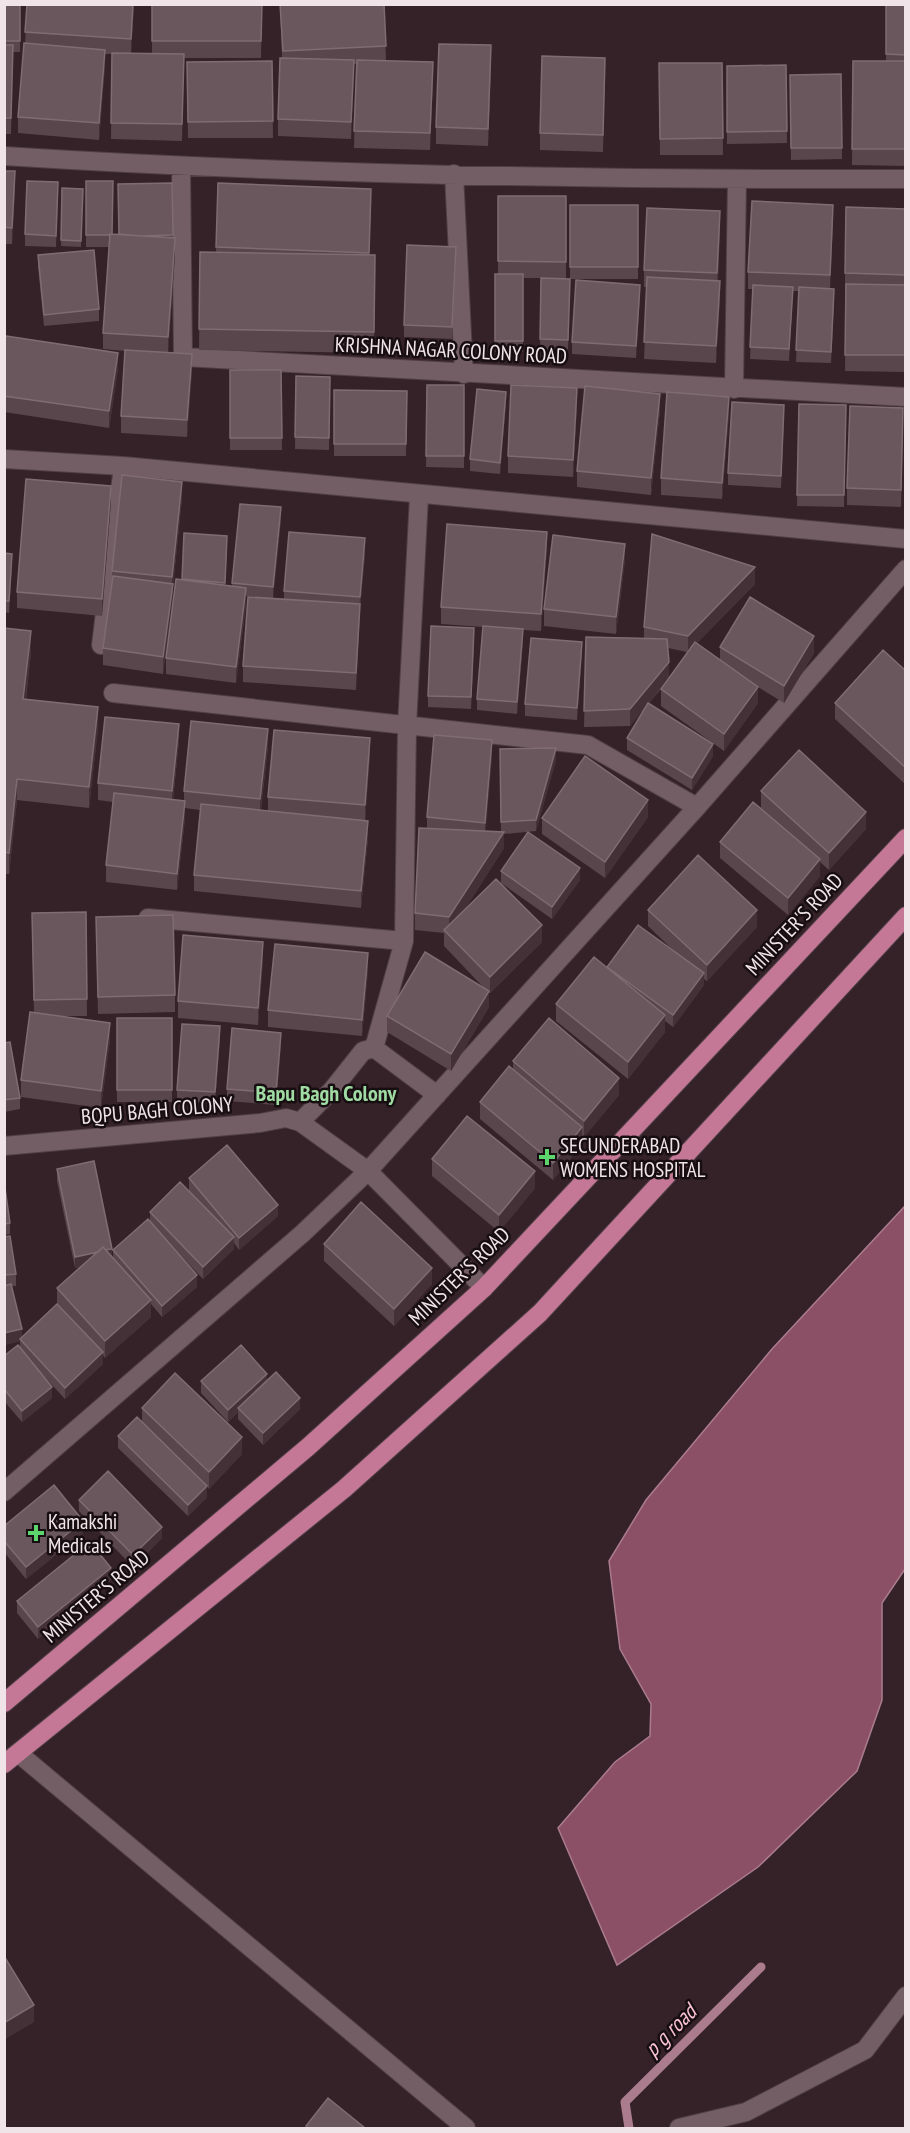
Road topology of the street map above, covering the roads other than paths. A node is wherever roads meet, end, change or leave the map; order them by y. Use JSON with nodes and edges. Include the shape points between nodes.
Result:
{"nodes":[{"id":1,"x":4,"y":156,"type":"edge"},
{"id":2,"x":181,"y":167,"type":"junction"},
{"id":3,"x":454,"y":174,"type":"junction"},
{"id":4,"x":906,"y":179,"type":"edge"},
{"id":5,"x":737,"y":180,"type":"junction"},
{"id":6,"x":464,"y":374,"type":"junction"},
{"id":7,"x":734,"y":388,"type":"junction"},
{"id":8,"x":906,"y":397,"type":"edge"},
{"id":9,"x":4,"y":459,"type":"edge"},
{"id":10,"x":123,"y":466,"type":"junction"},
{"id":11,"x":419,"y":496,"type":"junction"},
{"id":12,"x":906,"y":540,"type":"edge"},
{"id":13,"x":906,"y":569,"type":"edge"},
{"id":14,"x":101,"y":645,"type":"edge"},
{"id":15,"x":113,"y":693,"type":"dead end"},
{"id":16,"x":407,"y":726,"type":"junction"},
{"id":17,"x":697,"y":807,"type":"junction"},
{"id":18,"x":906,"y":838,"type":"edge"},
{"id":19,"x":906,"y":916,"type":"edge"},
{"id":20,"x":128,"y":917,"type":"edge"},
{"id":21,"x":404,"y":941,"type":"junction"},
{"id":22,"x":374,"y":1048,"type":"junction"},
{"id":23,"x":437,"y":1095,"type":"junction"},
{"id":24,"x":300,"y":1122,"type":"junction"},
{"id":25,"x":4,"y":1146,"type":"edge"},
{"id":26,"x":368,"y":1171,"type":"junction"},
{"id":27,"x":484,"y":1288,"type":"junction"},
{"id":28,"x":4,"y":1492,"type":"edge"},
{"id":29,"x":4,"y":1703,"type":"edge"},
{"id":30,"x":11,"y":1758,"type":"edge"},
{"id":31,"x":906,"y":1996,"type":"edge"},
{"id":32,"x":466,"y":2128,"type":"edge"},
{"id":33,"x":680,"y":2128,"type":"edge"}],
"edges":[{"from":1,"to":2,"type":"street"},
{"from":2,"to":3,"type":"street"},
{"from":2,"to":6,"type":"street","name":"KRISHNA NAGAR COLONY ROAD","via":[[183,357]]},
{"from":3,"to":5,"type":"street"},
{"from":3,"to":6,"type":"street"},
{"from":4,"to":5,"type":"street"},
{"from":5,"to":7,"type":"street"},
{"from":6,"to":7,"type":"street","name":"KRISHNA NAGAR COLONY ROAD"},
{"from":7,"to":8,"type":"street","name":"KRISHNA NAGAR COLONY ROAD"},
{"from":9,"to":10,"type":"street"},
{"from":10,"to":11,"type":"street"},
{"from":10,"to":14,"type":"street"},
{"from":11,"to":12,"type":"street"},
{"from":11,"to":16,"type":"street"},
{"from":13,"to":17,"type":"street"},
{"from":15,"to":16,"type":"street"},
{"from":16,"to":17,"type":"street","via":[[588,745]]},
{"from":16,"to":21,"type":"street"},
{"from":17,"to":23,"type":"street"},
{"from":18,"to":27,"type":"main road","name":"MINISTER'S ROAD"},
{"from":19,"to":30,"type":"main road","via":[[540,1313],[344,1489]]},
{"from":20,"to":21,"type":"street"},
{"from":21,"to":22,"type":"street"},
{"from":22,"to":23,"type":"street"},
{"from":22,"to":24,"type":"street","via":[[363,1051]]},
{"from":23,"to":26,"type":"street"},
{"from":24,"to":25,"type":"street","name":"BQPU BAGH COLONY","via":[[286,1118]]},
{"from":24,"to":26,"type":"street"},
{"from":26,"to":27,"type":"street"},
{"from":26,"to":28,"type":"street","via":[[303,1233]]},
{"from":27,"to":29,"type":"main road","name":"MINISTER'S ROAD","via":[[308,1447]]},
{"from":30,"to":32,"type":"street"},
{"from":31,"to":33,"type":"street","via":[[865,2050],[746,2112]]}]}
